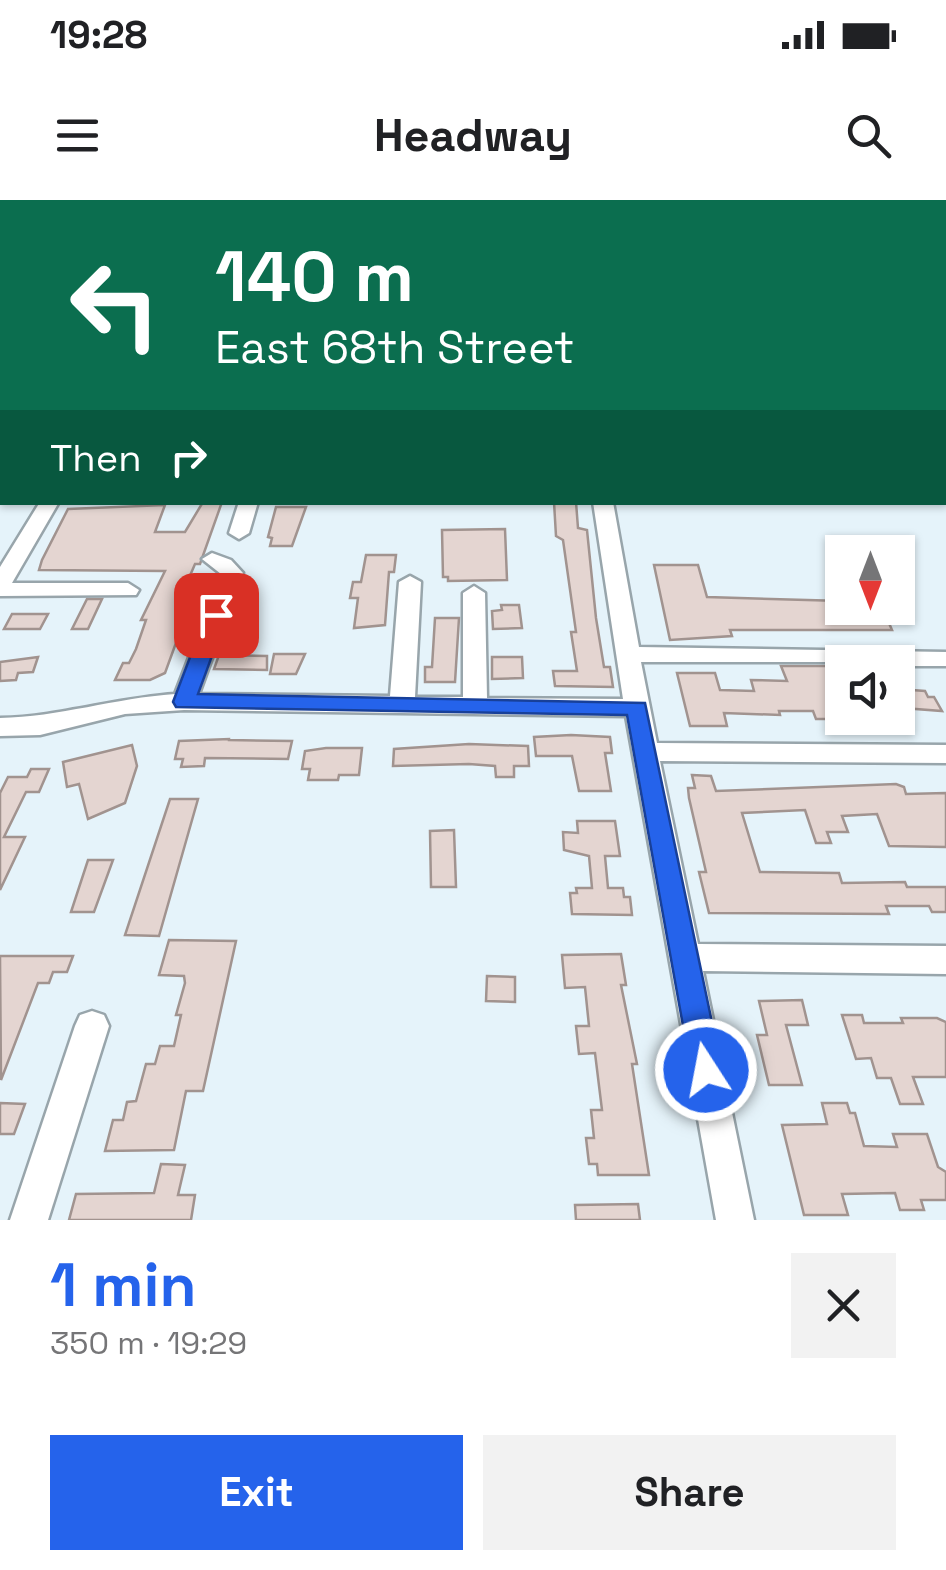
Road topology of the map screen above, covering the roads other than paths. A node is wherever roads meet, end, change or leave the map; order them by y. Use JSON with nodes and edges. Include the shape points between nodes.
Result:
{"nodes":[{"id":1,"x":48,"y":505,"type":"edge"},
{"id":2,"x":248,"y":505,"type":"edge"},
{"id":3,"x":603,"y":505,"type":"edge"},
{"id":4,"x":240,"y":533,"type":"dead end"},
{"id":5,"x":212,"y":559,"type":"dead end"},
{"id":6,"x":410,"y":582,"type":"dead end"},
{"id":7,"x":0,"y":586,"type":"edge"},
{"id":8,"x":128,"y":590,"type":"dead end"},
{"id":9,"x":474,"y":593,"type":"dead end"},
{"id":10,"x":628,"y":654,"type":"junction"},
{"id":11,"x":946,"y":659,"type":"edge"},
{"id":12,"x":184,"y":702,"type":"junction"},
{"id":13,"x":402,"y":705,"type":"junction"},
{"id":14,"x":475,"y":705,"type":"junction"},
{"id":15,"x":637,"y":708,"type":"junction"},
{"id":16,"x":0,"y":727,"type":"edge"},
{"id":17,"x":645,"y":752,"type":"junction"},
{"id":18,"x":946,"y":754,"type":"edge"},
{"id":19,"x":685,"y":957,"type":"junction"},
{"id":20,"x":946,"y":960,"type":"edge"},
{"id":21,"x":92,"y":1026,"type":"dead end"},
{"id":22,"x":29,"y":1220,"type":"edge"},
{"id":23,"x":735,"y":1220,"type":"edge"}],
"edges":[{"from":1,"to":7,"type":"street"},
{"from":2,"to":4,"type":"street"},
{"from":3,"to":10,"type":"street"},
{"from":5,"to":12,"type":"street","via":[[232,573]]},
{"from":6,"to":13,"type":"street"},
{"from":7,"to":8,"type":"street"},
{"from":9,"to":14,"type":"street"},
{"from":10,"to":11,"type":"street"},
{"from":10,"to":15,"type":"street"},
{"from":12,"to":13,"type":"street"},
{"from":12,"to":16,"type":"street"},
{"from":13,"to":14,"type":"street"},
{"from":14,"to":15,"type":"street"},
{"from":15,"to":17,"type":"street"},
{"from":17,"to":18,"type":"street"},
{"from":17,"to":19,"type":"street"},
{"from":19,"to":20,"type":"street"},
{"from":19,"to":23,"type":"street"},
{"from":21,"to":22,"type":"street"}]}
